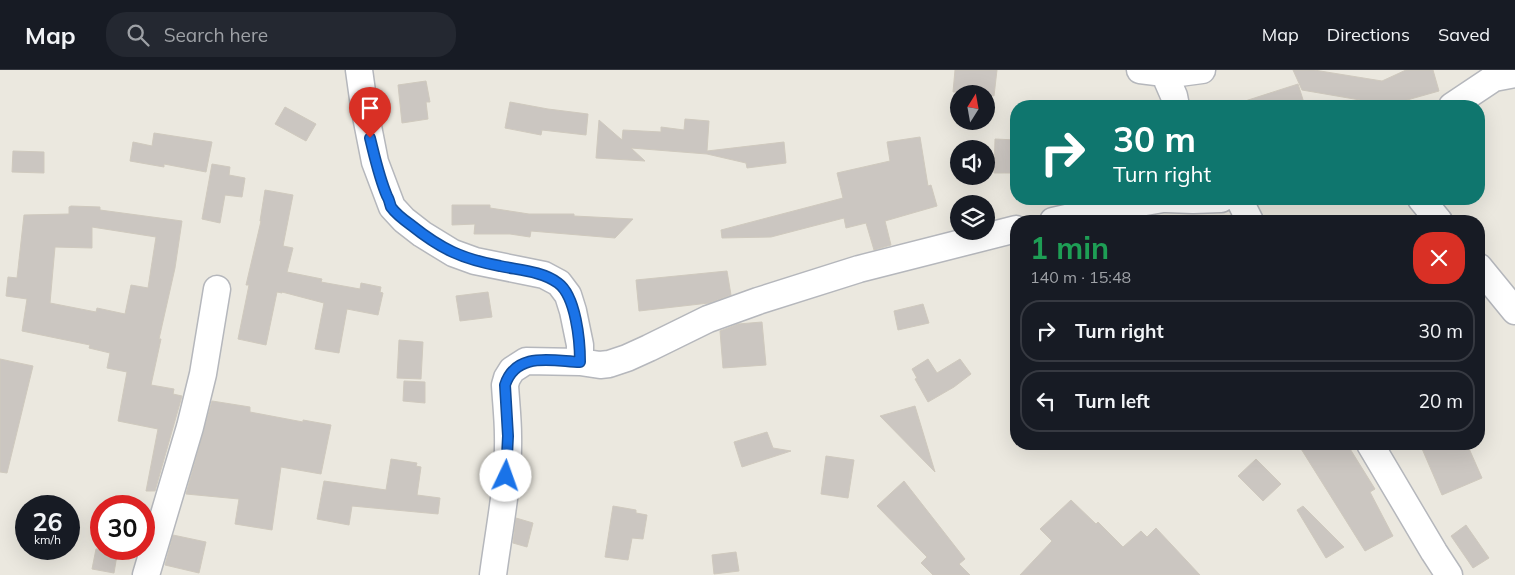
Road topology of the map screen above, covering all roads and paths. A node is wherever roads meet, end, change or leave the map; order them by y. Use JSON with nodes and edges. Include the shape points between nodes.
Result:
{"nodes":[{"id":1,"x":359,"y":70,"type":"edge"},
{"id":2,"x":1202,"y":70,"type":"edge"},
{"id":3,"x":1152,"y":71,"type":"edge"},
{"id":4,"x":1515,"y":74,"type":"edge"},
{"id":5,"x":1175,"y":100,"type":"edge"},
{"id":6,"x":1461,"y":100,"type":"edge"},
{"id":7,"x":1129,"y":205,"type":"edge"},
{"id":8,"x":1426,"y":205,"type":"edge"},
{"id":9,"x":1080,"y":215,"type":"edge"},
{"id":10,"x":1434,"y":215,"type":"edge"},
{"id":11,"x":1010,"y":231,"type":"edge"},
{"id":12,"x":1485,"y":274,"type":"edge"},
{"id":13,"x":217,"y":289,"type":"dead end"},
{"id":14,"x":1515,"y":311,"type":"edge"},
{"id":15,"x":580,"y":362,"type":"junction"},
{"id":16,"x":1374,"y":450,"type":"edge"},
{"id":17,"x":146,"y":575,"type":"edge"},
{"id":18,"x":493,"y":575,"type":"edge"},
{"id":19,"x":1449,"y":575,"type":"edge"}],
"edges":[{"from":1,"to":15,"type":"street","via":[[376,162],[392,207],[422,234],[452,253],[544,275],[559,283],[568,295],[580,345]]},
{"from":2,"to":3,"type":"street","via":[[1172,74]]},
{"from":3,"to":5,"type":"street"},
{"from":4,"to":6,"type":"street","via":[[1494,78]]},
{"from":7,"to":9,"type":"street"},
{"from":8,"to":10,"type":"street"},
{"from":11,"to":15,"type":"street","via":[[859,269],[758,301],[708,319],[609,364]]},
{"from":12,"to":14,"type":"street"},
{"from":13,"to":17,"type":"street","via":[[203,374],[190,427]]},
{"from":15,"to":18,"type":"street","via":[[526,361],[512,370],[507,378],[506,476]]},
{"from":16,"to":19,"type":"street"}]}
